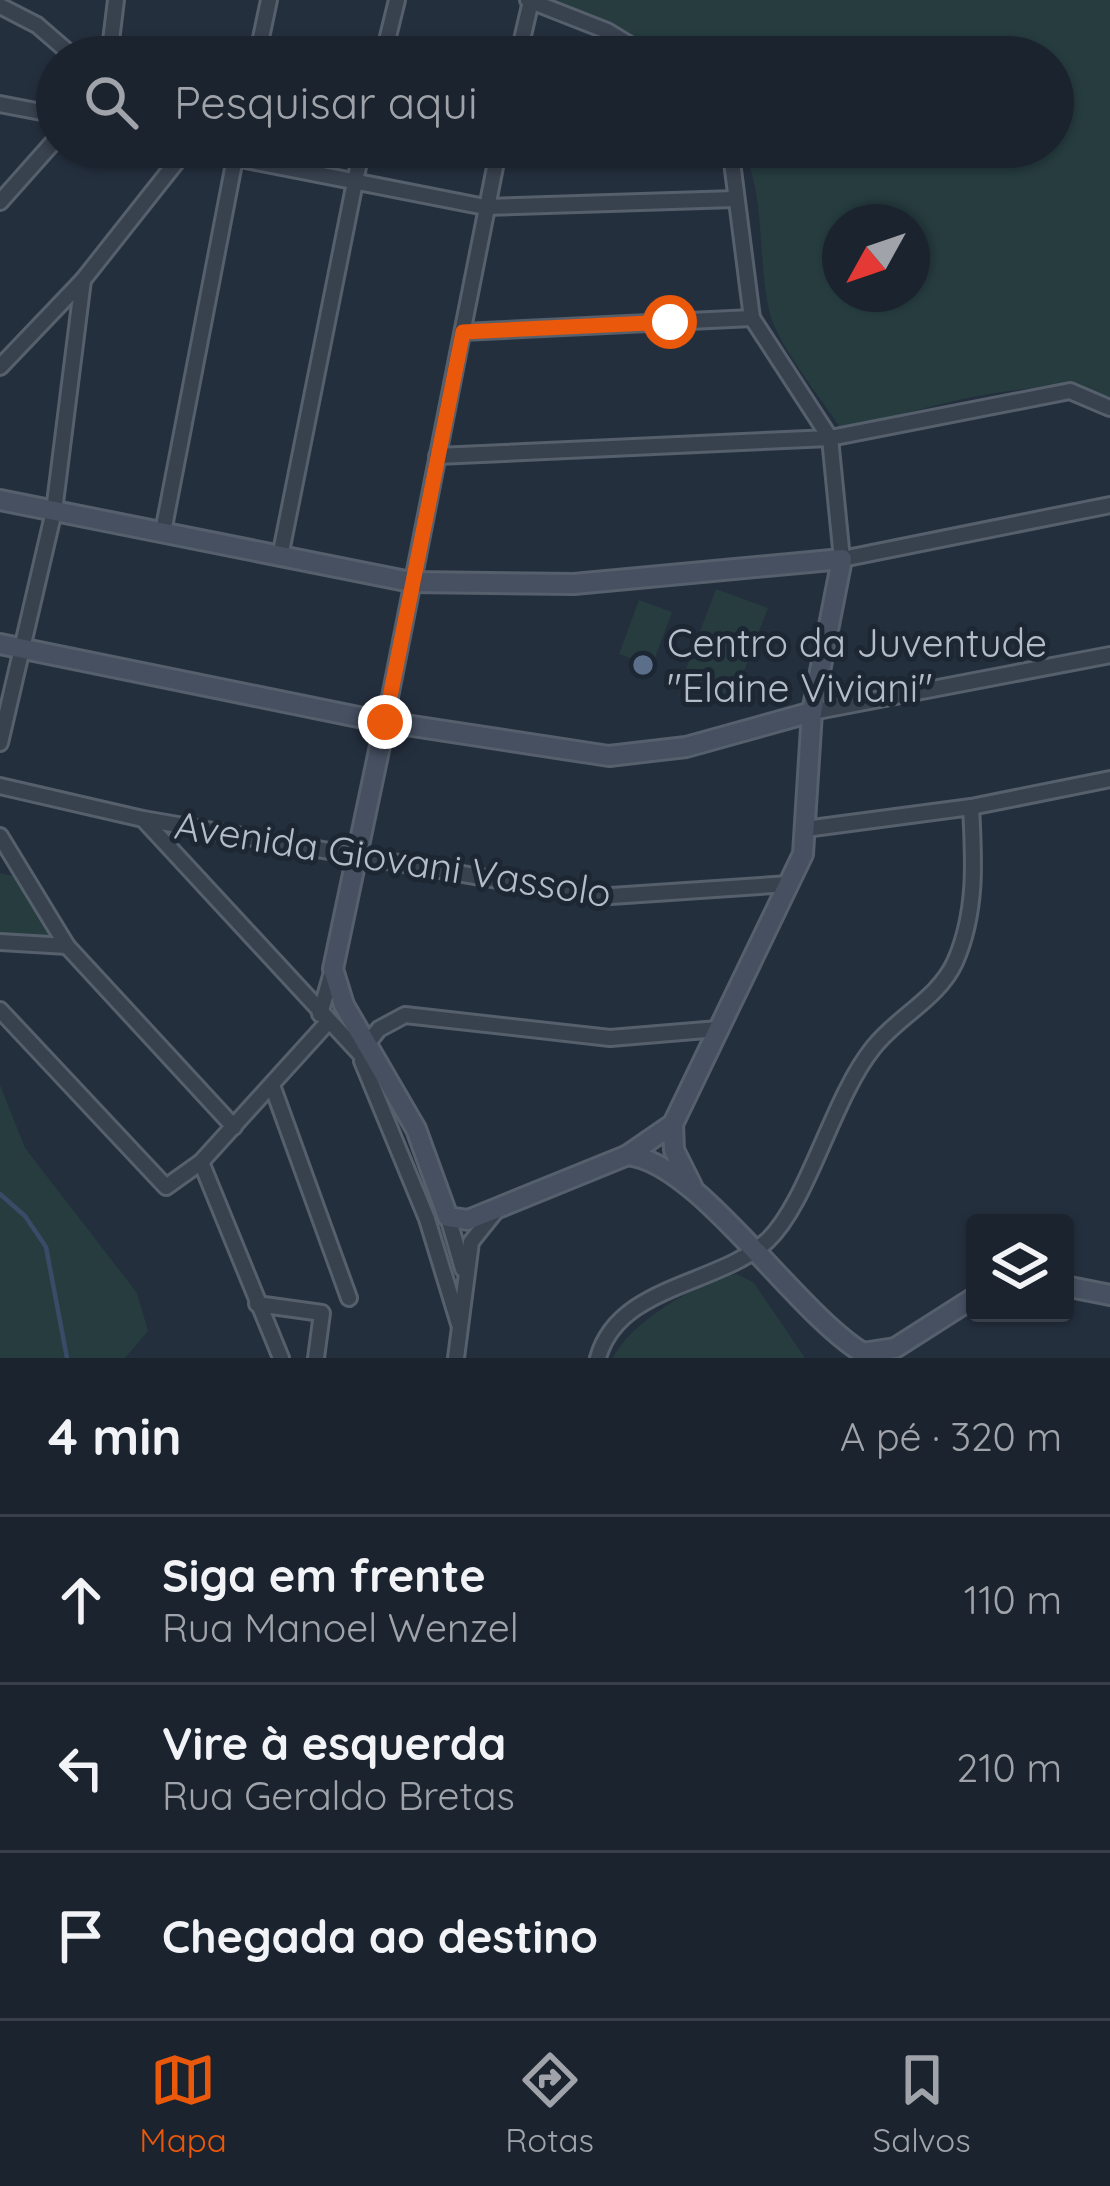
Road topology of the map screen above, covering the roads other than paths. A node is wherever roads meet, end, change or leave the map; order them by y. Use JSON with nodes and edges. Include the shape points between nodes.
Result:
{"nodes":[{"id":1,"x":116,"y":0,"type":"edge"},
{"id":2,"x":269,"y":0,"type":"edge"},
{"id":3,"x":397,"y":0,"type":"edge"},
{"id":4,"x":530,"y":0,"type":"edge"},
{"id":5,"x":0,"y":6,"type":"edge"},
{"id":6,"x":50,"y":36,"type":"edge"},
{"id":7,"x":112,"y":36,"type":"edge"},
{"id":8,"x":261,"y":36,"type":"edge"},
{"id":9,"x":388,"y":36,"type":"edge"},
{"id":10,"x":522,"y":36,"type":"edge"},
{"id":11,"x":615,"y":36,"type":"edge"},
{"id":12,"x":0,"y":104,"type":"edge"},
{"id":13,"x":36,"y":112,"type":"edge"},
{"id":14,"x":36,"y":161,"type":"edge"},
{"id":15,"x":168,"y":168,"type":"edge"},
{"id":16,"x":233,"y":168,"type":"edge"},
{"id":17,"x":301,"y":168,"type":"edge"},
{"id":18,"x":357,"y":168,"type":"edge"},
{"id":19,"x":494,"y":168,"type":"edge"},
{"id":20,"x":732,"y":168,"type":"edge"},
{"id":21,"x":354,"y":182,"type":"junction"},
{"id":22,"x":735,"y":199,"type":"junction"},
{"id":23,"x":0,"y":202,"type":"edge"},
{"id":24,"x":485,"y":207,"type":"junction"},
{"id":25,"x":83,"y":280,"type":"junction"},
{"id":26,"x":752,"y":318,"type":"junction"},
{"id":27,"x":463,"y":332,"type":"junction"},
{"id":28,"x":0,"y":367,"type":"edge"},
{"id":29,"x":1110,"y":409,"type":"edge"},
{"id":30,"x":830,"y":438,"type":"junction"},
{"id":31,"x":437,"y":456,"type":"junction"},
{"id":32,"x":0,"y":500,"type":"edge"},
{"id":33,"x":1110,"y":505,"type":"edge"},
{"id":34,"x":54,"y":512,"type":"junction"},
{"id":35,"x":163,"y":532,"type":"junction"},
{"id":36,"x":280,"y":557,"type":"junction"},
{"id":37,"x":842,"y":559,"type":"junction"},
{"id":38,"x":411,"y":582,"type":"junction"},
{"id":39,"x":0,"y":644,"type":"edge"},
{"id":40,"x":25,"y":650,"type":"junction"},
{"id":41,"x":1110,"y":655,"type":"edge"},
{"id":42,"x":812,"y":712,"type":"junction"},
{"id":43,"x":385,"y":722,"type":"junction"},
{"id":44,"x":0,"y":743,"type":"edge"},
{"id":45,"x":1110,"y":779,"type":"edge"},
{"id":46,"x":0,"y":787,"type":"edge"},
{"id":47,"x":971,"y":807,"type":"junction"},
{"id":48,"x":143,"y":818,"type":"junction"},
{"id":49,"x":805,"y":830,"type":"junction"},
{"id":50,"x":0,"y":836,"type":"edge"},
{"id":51,"x":358,"y":857,"type":"junction"},
{"id":52,"x":789,"y":884,"type":"junction"},
{"id":53,"x":0,"y":941,"type":"edge"},
{"id":54,"x":68,"y":946,"type":"junction"},
{"id":55,"x":333,"y":969,"type":"junction"},
{"id":56,"x":0,"y":1010,"type":"edge"},
{"id":57,"x":324,"y":1018,"type":"junction"},
{"id":58,"x":718,"y":1029,"type":"junction"},
{"id":59,"x":363,"y":1049,"type":"junction"},
{"id":60,"x":273,"y":1088,"type":"junction"},
{"id":61,"x":673,"y":1124,"type":"junction"},
{"id":62,"x":234,"y":1126,"type":"junction"},
{"id":63,"x":628,"y":1155,"type":"junction"},
{"id":64,"x":201,"y":1162,"type":"junction"},
{"id":65,"x":695,"y":1190,"type":"junction"},
{"id":66,"x":497,"y":1210,"type":"junction"},
{"id":67,"x":448,"y":1217,"type":"junction"},
{"id":68,"x":751,"y":1252,"type":"junction"},
{"id":69,"x":464,"y":1274,"type":"junction"},
{"id":70,"x":1074,"y":1288,"type":"edge"},
{"id":71,"x":1110,"y":1295,"type":"edge"},
{"id":72,"x":350,"y":1298,"type":"dead end"},
{"id":73,"x":966,"y":1303,"type":"edge"},
{"id":74,"x":257,"y":1304,"type":"junction"},
{"id":75,"x":459,"y":1324,"type":"junction"},
{"id":76,"x":281,"y":1358,"type":"edge"},
{"id":77,"x":316,"y":1358,"type":"edge"},
{"id":78,"x":456,"y":1358,"type":"edge"},
{"id":79,"x":598,"y":1358,"type":"edge"}],
"edges":[{"from":1,"to":7,"type":"street"},
{"from":2,"to":8,"type":"street"},
{"from":3,"to":9,"type":"street"},
{"from":4,"to":10,"type":"street"},
{"from":4,"to":11,"type":"street"},
{"from":5,"to":6,"type":"street"},
{"from":12,"to":13,"type":"street"},
{"from":14,"to":23,"type":"street"},
{"from":15,"to":25,"type":"street"},
{"from":16,"to":35,"type":"street"},
{"from":17,"to":21,"type":"street"},
{"from":18,"to":21,"type":"street"},
{"from":19,"to":24,"type":"street"},
{"from":20,"to":22,"type":"street"},
{"from":21,"to":24,"type":"street"},
{"from":21,"to":36,"type":"street"},
{"from":22,"to":24,"type":"street"},
{"from":22,"to":26,"type":"street"},
{"from":24,"to":27,"type":"street"},
{"from":25,"to":28,"type":"street"},
{"from":25,"to":34,"type":"street"},
{"from":26,"to":27,"type":"street"},
{"from":26,"to":30,"type":"street"},
{"from":27,"to":31,"type":"street"},
{"from":29,"to":30,"type":"street","via":[[1070,391]]},
{"from":30,"to":31,"type":"street"},
{"from":30,"to":37,"type":"street"},
{"from":31,"to":38,"type":"street"},
{"from":32,"to":34,"type":"main road"},
{"from":33,"to":37,"type":"street"},
{"from":34,"to":35,"type":"main road"},
{"from":34,"to":40,"type":"street"},
{"from":35,"to":36,"type":"main road"},
{"from":36,"to":38,"type":"main road"},
{"from":37,"to":38,"type":"main road","via":[[574,584]]},
{"from":37,"to":42,"type":"main road"},
{"from":38,"to":43,"type":"street"},
{"from":39,"to":40,"type":"main road"},
{"from":40,"to":43,"type":"main road"},
{"from":40,"to":44,"type":"street"},
{"from":41,"to":42,"type":"street"},
{"from":42,"to":43,"type":"main road","via":[[686,747],[609,756]]},
{"from":42,"to":49,"type":"main road"},
{"from":43,"to":51,"type":"main road"},
{"from":45,"to":47,"type":"street"},
{"from":46,"to":48,"type":"street","name":"Avenida Giovani Vassolo"},
{"from":47,"to":49,"type":"street"},
{"from":47,"to":68,"type":"street","via":[[973,887],[955,962],[873,1048],[780,1226]]},
{"from":48,"to":51,"type":"street","name":"Avenida Giovani Vassolo"},
{"from":48,"to":57,"type":"street"},
{"from":49,"to":52,"type":"main road"},
{"from":50,"to":54,"type":"street"},
{"from":51,"to":52,"type":"street","name":"Avenida Giovani Vassolo","via":[[596,897]]},
{"from":51,"to":55,"type":"main road"},
{"from":52,"to":58,"type":"main road"},
{"from":53,"to":54,"type":"street"},
{"from":54,"to":62,"type":"street"},
{"from":55,"to":57,"type":"street"},
{"from":55,"to":59,"type":"main road"},
{"from":56,"to":64,"type":"street","via":[[157,1182],[177,1182]]},
{"from":57,"to":59,"type":"street"},
{"from":57,"to":60,"type":"street"},
{"from":58,"to":59,"type":"street","via":[[610,1038],[405,1015]]},
{"from":58,"to":61,"type":"main road"},
{"from":59,"to":67,"type":"main road","via":[[416,1129]]},
{"from":59,"to":75,"type":"street"},
{"from":60,"to":62,"type":"street"},
{"from":60,"to":72,"type":"street"},
{"from":61,"to":63,"type":"main road"},
{"from":61,"to":65,"type":"main road","via":[[674,1150]]},
{"from":62,"to":64,"type":"street"},
{"from":63,"to":65,"type":"main road"},
{"from":63,"to":66,"type":"main road"},
{"from":64,"to":74,"type":"street"},
{"from":65,"to":68,"type":"main road"},
{"from":66,"to":67,"type":"main road"},
{"from":66,"to":69,"type":"street","via":[[475,1232]]},
{"from":67,"to":69,"type":"street"},
{"from":68,"to":73,"type":"main road","via":[[863,1353],[895,1348]]},
{"from":68,"to":79,"type":"street","via":[[629,1311]]},
{"from":69,"to":75,"type":"street"},
{"from":70,"to":71,"type":"main road"},
{"from":74,"to":76,"type":"street"},
{"from":74,"to":77,"type":"street","via":[[322,1313]]},
{"from":75,"to":78,"type":"street"}]}
